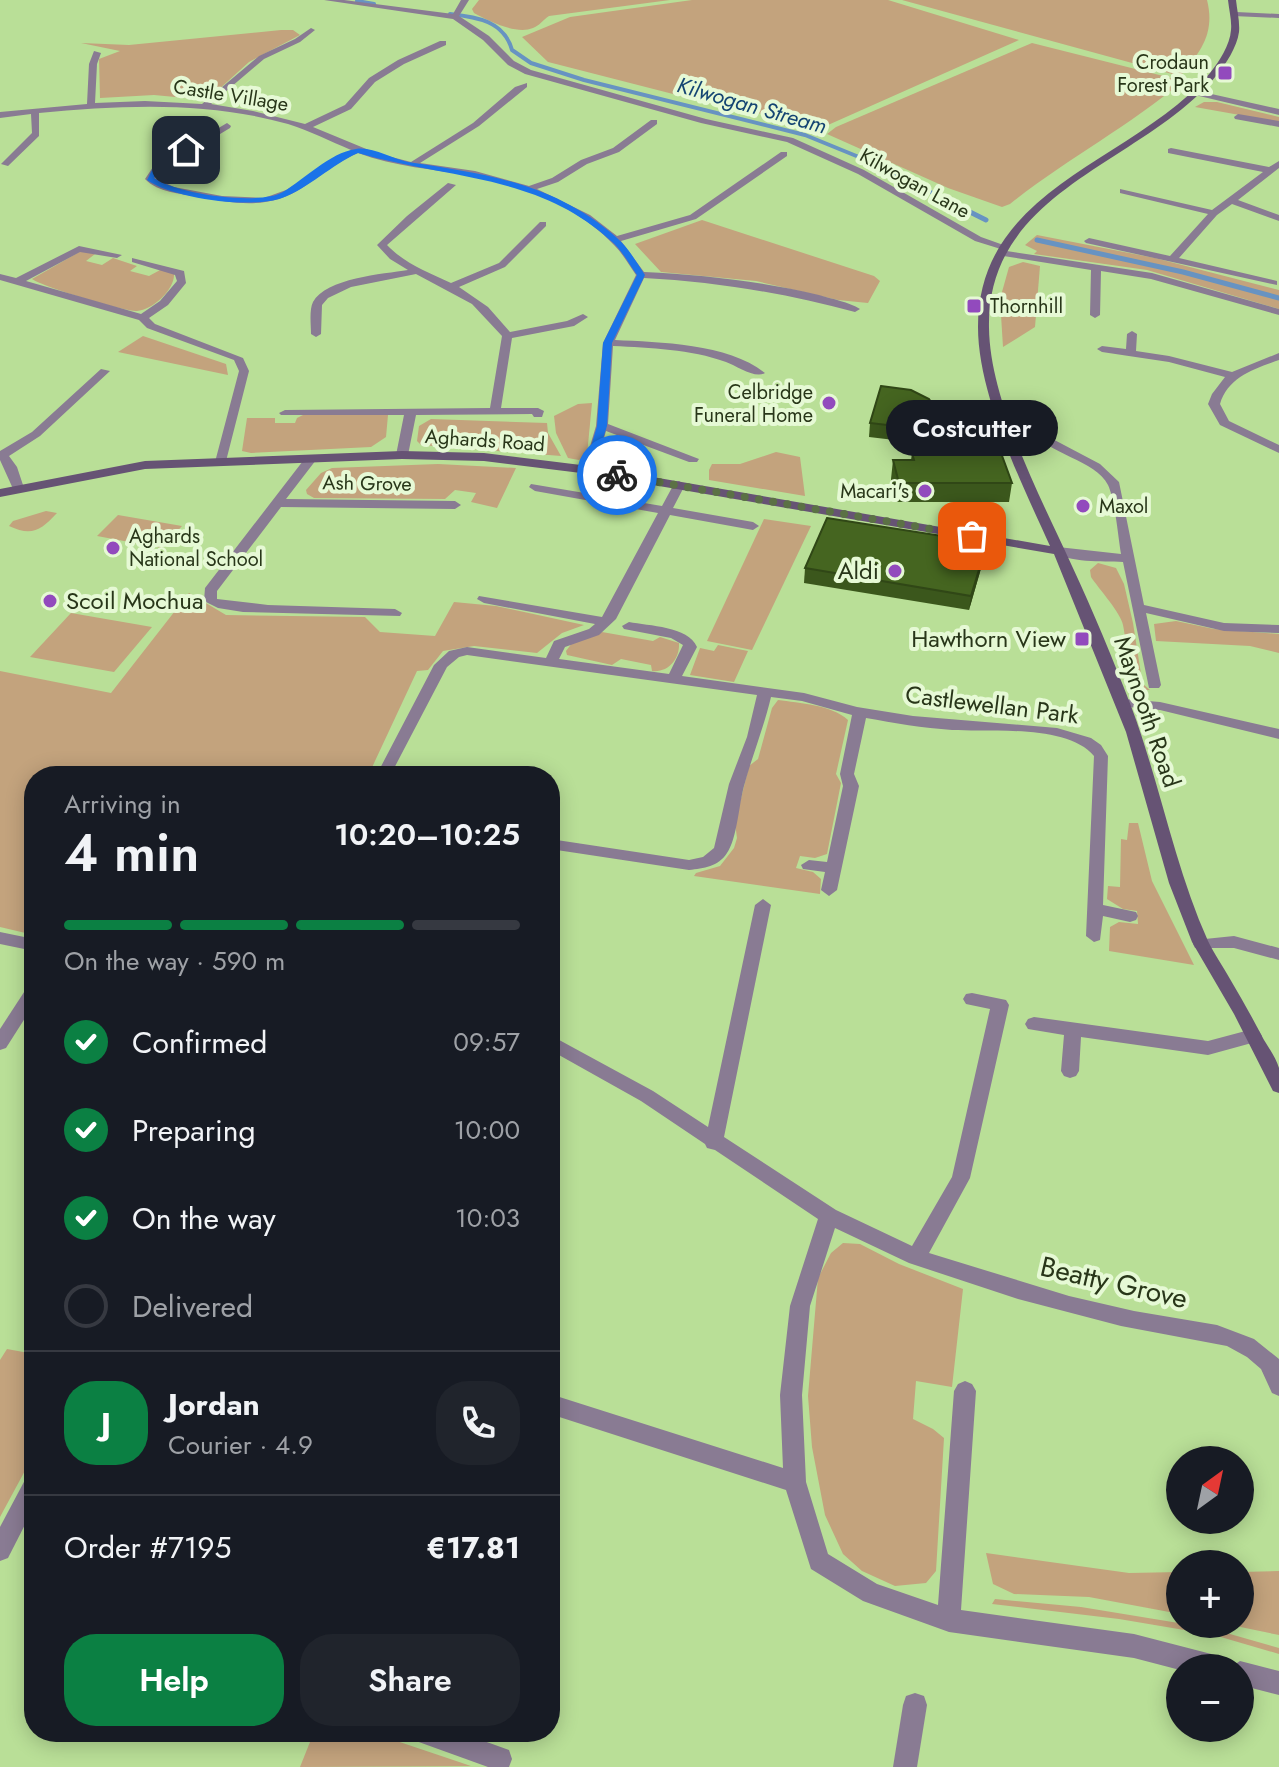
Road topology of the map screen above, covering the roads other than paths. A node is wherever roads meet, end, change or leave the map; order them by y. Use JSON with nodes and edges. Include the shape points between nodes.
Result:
{"nodes":[{"id":1,"x":328,"y":0,"type":"edge"},
{"id":2,"x":465,"y":0,"type":"edge"},
{"id":3,"x":1232,"y":0,"type":"edge"},
{"id":4,"x":1236,"y":14,"type":"junction"},
{"id":5,"x":457,"y":15,"type":"junction"},
{"id":6,"x":1279,"y":16,"type":"edge"},
{"id":7,"x":311,"y":30,"type":"dead end"},
{"id":8,"x":443,"y":43,"type":"dead end"},
{"id":9,"x":97,"y":53,"type":"dead end"},
{"id":10,"x":524,"y":85,"type":"dead end"},
{"id":11,"x":1198,"y":93,"type":"junction"},
{"id":12,"x":91,"y":104,"type":"junction"},
{"id":13,"x":205,"y":105,"type":"junction"},
{"id":14,"x":35,"y":111,"type":"junction"},
{"id":15,"x":1279,"y":112,"type":"edge"},
{"id":16,"x":0,"y":115,"type":"edge"},
{"id":17,"x":1238,"y":117,"type":"dead end"},
{"id":18,"x":654,"y":122,"type":"dead end"},
{"id":19,"x":1279,"y":124,"type":"edge"},
{"id":20,"x":227,"y":126,"type":"dead end"},
{"id":21,"x":306,"y":127,"type":"junction"},
{"id":22,"x":357,"y":150,"type":"junction"},
{"id":23,"x":1171,"y":151,"type":"dead end"},
{"id":24,"x":784,"y":154,"type":"dead end"},
{"id":25,"x":5,"y":164,"type":"dead end"},
{"id":26,"x":1279,"y":164,"type":"edge"},
{"id":27,"x":413,"y":165,"type":"junction"},
{"id":28,"x":1269,"y":170,"type":"junction"},
{"id":29,"x":451,"y":185,"type":"dead end"},
{"id":30,"x":532,"y":188,"type":"junction"},
{"id":31,"x":1123,"y":191,"type":"dead end"},
{"id":32,"x":1230,"y":200,"type":"junction"},
{"id":33,"x":1214,"y":213,"type":"junction"},
{"id":34,"x":1279,"y":218,"type":"edge"},
{"id":35,"x":543,"y":224,"type":"dead end"},
{"id":36,"x":615,"y":240,"type":"junction"},
{"id":37,"x":1089,"y":241,"type":"dead end"},
{"id":38,"x":1002,"y":250,"type":"junction"},
{"id":39,"x":117,"y":255,"type":"dead end"},
{"id":40,"x":1172,"y":259,"type":"junction"},
{"id":41,"x":135,"y":260,"type":"dead end"},
{"id":42,"x":1096,"y":267,"type":"junction"},
{"id":43,"x":414,"y":272,"type":"junction"},
{"id":44,"x":641,"y":275,"type":"junction"},
{"id":45,"x":0,"y":277,"type":"edge"},
{"id":46,"x":19,"y":281,"type":"junction"},
{"id":47,"x":1273,"y":283,"type":"dead end"},
{"id":48,"x":450,"y":287,"type":"junction"},
{"id":49,"x":855,"y":309,"type":"dead end"},
{"id":50,"x":1279,"y":312,"type":"edge"},
{"id":51,"x":1095,"y":315,"type":"dead end"},
{"id":52,"x":583,"y":317,"type":"dead end"},
{"id":53,"x":143,"y":318,"type":"junction"},
{"id":54,"x":316,"y":334,"type":"dead end"},
{"id":55,"x":1132,"y":334,"type":"dead end"},
{"id":56,"x":507,"y":336,"type":"junction"},
{"id":57,"x":608,"y":343,"type":"junction"},
{"id":58,"x":1102,"y":349,"type":"dead end"},
{"id":59,"x":1131,"y":352,"type":"junction"},
{"id":60,"x":1279,"y":356,"type":"edge"},
{"id":61,"x":105,"y":371,"type":"dead end"},
{"id":62,"x":760,"y":373,"type":"dead end"},
{"id":63,"x":1234,"y":376,"type":"junction"},
{"id":64,"x":411,"y":410,"type":"junction"},
{"id":65,"x":495,"y":410,"type":"junction"},
{"id":66,"x":285,"y":413,"type":"dead end"},
{"id":67,"x":538,"y":415,"type":"dead end"},
{"id":68,"x":602,"y":426,"type":"junction"},
{"id":69,"x":1036,"y":430,"type":"dead end"},
{"id":70,"x":1279,"y":449,"type":"edge"},
{"id":71,"x":1,"y":455,"type":"edge"},
{"id":72,"x":402,"y":455,"type":"junction"},
{"id":73,"x":693,"y":459,"type":"dead end"},
{"id":74,"x":310,"y":460,"type":"junction"},
{"id":75,"x":221,"y":462,"type":"junction"},
{"id":76,"x":589,"y":470,"type":"junction"},
{"id":77,"x":679,"y":485,"type":"junction"},
{"id":78,"x":535,"y":487,"type":"dead end"},
{"id":79,"x":18,"y":488,"type":"junction"},
{"id":80,"x":0,"y":493,"type":"edge"},
{"id":81,"x":279,"y":503,"type":"junction"},
{"id":82,"x":455,"y":505,"type":"dead end"},
{"id":83,"x":664,"y":511,"type":"junction"},
{"id":84,"x":753,"y":526,"type":"dead end"},
{"id":85,"x":1058,"y":551,"type":"junction"},
{"id":86,"x":1128,"y":558,"type":"junction"},
{"id":87,"x":484,"y":599,"type":"dead end"},
{"id":88,"x":1140,"y":608,"type":"junction"},
{"id":89,"x":395,"y":613,"type":"dead end"},
{"id":90,"x":606,"y":622,"type":"junction"},
{"id":91,"x":629,"y":626,"type":"dead end"},
{"id":92,"x":1279,"y":629,"type":"edge"},
{"id":93,"x":551,"y":662,"type":"junction"},
{"id":94,"x":674,"y":679,"type":"junction"},
{"id":95,"x":1154,"y":685,"type":"dead end"},
{"id":96,"x":765,"y":691,"type":"junction"},
{"id":97,"x":1123,"y":703,"type":"junction"},
{"id":98,"x":860,"y":712,"type":"junction"},
{"id":99,"x":1279,"y":734,"type":"edge"},
{"id":100,"x":388,"y":766,"type":"edge"},
{"id":101,"x":560,"y":846,"type":"edge"},
{"id":102,"x":809,"y":865,"type":"dead end"},
{"id":103,"x":834,"y":868,"type":"junction"},
{"id":104,"x":829,"y":890,"type":"dead end"},
{"id":105,"x":763,"y":905,"type":"dead end"},
{"id":106,"x":1095,"y":909,"type":"junction"},
{"id":107,"x":1130,"y":916,"type":"dead end"},
{"id":108,"x":1094,"y":936,"type":"dead end"},
{"id":109,"x":0,"y":938,"type":"edge"},
{"id":110,"x":24,"y":943,"type":"edge"},
{"id":111,"x":1201,"y":944,"type":"junction"},
{"id":112,"x":1279,"y":954,"type":"edge"},
{"id":113,"x":972,"y":999,"type":"dead end"},
{"id":114,"x":24,"y":1006,"type":"edge"},
{"id":115,"x":1034,"y":1024,"type":"dead end"},
{"id":116,"x":1073,"y":1031,"type":"junction"},
{"id":117,"x":1253,"y":1036,"type":"junction"},
{"id":118,"x":0,"y":1043,"type":"edge"},
{"id":119,"x":560,"y":1048,"type":"edge"},
{"id":120,"x":1070,"y":1071,"type":"dead end"},
{"id":121,"x":1279,"y":1086,"type":"edge"},
{"id":122,"x":714,"y":1143,"type":"junction"},
{"id":123,"x":829,"y":1216,"type":"junction"},
{"id":124,"x":916,"y":1257,"type":"junction"},
{"id":125,"x":1279,"y":1386,"type":"edge"},
{"id":126,"x":965,"y":1391,"type":"dead end"},
{"id":127,"x":560,"y":1407,"type":"edge"},
{"id":128,"x":795,"y":1482,"type":"junction"},
{"id":129,"x":24,"y":1504,"type":"edge"},
{"id":130,"x":0,"y":1550,"type":"edge"},
{"id":131,"x":949,"y":1620,"type":"junction"},
{"id":132,"x":1166,"y":1654,"type":"edge"},
{"id":133,"x":1254,"y":1677,"type":"edge"},
{"id":134,"x":1279,"y":1683,"type":"edge"},
{"id":135,"x":915,"y":1705,"type":"dead end"},
{"id":136,"x":453,"y":1742,"type":"edge"},
{"id":137,"x":500,"y":1759,"type":"dead end"},
{"id":138,"x":905,"y":1767,"type":"edge"}],
"edges":[{"from":1,"to":5,"type":"street"},
{"from":2,"to":5,"type":"street"},
{"from":3,"to":4,"type":"main road"},
{"from":4,"to":6,"type":"street"},
{"from":4,"to":11,"type":"main road","via":[[1237,32],[1229,53]]},
{"from":5,"to":38,"type":"street","name":"Kilwogan Lane","via":[[523,70],[790,140],[861,172]]},
{"from":7,"to":13,"type":"street","via":[[253,63]]},
{"from":8,"to":21,"type":"street","via":[[401,62],[372,80],[348,107]]},
{"from":9,"to":12,"type":"street"},
{"from":10,"to":27,"type":"street","via":[[500,100],[484,119]]},
{"from":11,"to":15,"type":"street"},
{"from":11,"to":38,"type":"main road","via":[[1046,198]]},
{"from":12,"to":13,"type":"street","name":"Castle Village"},
{"from":12,"to":14,"type":"street","name":"Castle Village"},
{"from":13,"to":21,"type":"street","name":"Castle Village"},
{"from":14,"to":16,"type":"street","name":"Castle Village"},
{"from":14,"to":25,"type":"street","via":[[36,134]]},
{"from":17,"to":19,"type":"street"},
{"from":18,"to":30,"type":"street","via":[[616,150]]},
{"from":20,"to":22,"type":"street","via":[[156,169],[150,179],[183,192],[259,202],[282,195]]},
{"from":21,"to":22,"type":"street","name":"Castle Village"},
{"from":22,"to":27,"type":"street","name":"Castle Village"},
{"from":23,"to":28,"type":"street"},
{"from":24,"to":36,"type":"street","via":[[693,217]]},
{"from":26,"to":28,"type":"street"},
{"from":27,"to":30,"type":"street","name":"Castle Village"},
{"from":28,"to":32,"type":"street"},
{"from":29,"to":43,"type":"street","via":[[383,243]]},
{"from":30,"to":36,"type":"street","name":"Castle Village"},
{"from":31,"to":33,"type":"street"},
{"from":32,"to":33,"type":"street"},
{"from":32,"to":34,"type":"street"},
{"from":33,"to":40,"type":"street"},
{"from":35,"to":48,"type":"street","via":[[502,265]]},
{"from":36,"to":44,"type":"street","name":"Castle Village"},
{"from":37,"to":40,"type":"street"},
{"from":38,"to":42,"type":"street"},
{"from":38,"to":85,"type":"main road","name":"Maynooth Road","via":[[985,298],[985,347],[1001,409]]},
{"from":39,"to":46,"type":"street","via":[[79,249]]},
{"from":40,"to":47,"type":"street"},
{"from":41,"to":53,"type":"street","via":[[180,273],[182,281]]},
{"from":42,"to":50,"type":"street","via":[[1157,277]]},
{"from":42,"to":51,"type":"street"},
{"from":43,"to":48,"type":"street"},
{"from":43,"to":54,"type":"street","via":[[327,293],[317,304]]},
{"from":44,"to":49,"type":"street","via":[[735,282]]},
{"from":44,"to":57,"type":"street"},
{"from":45,"to":46,"type":"street"},
{"from":46,"to":53,"type":"street"},
{"from":48,"to":56,"type":"street","via":[[484,307]]},
{"from":52,"to":56,"type":"street"},
{"from":53,"to":75,"type":"street","via":[[151,326],[238,358],[244,371]]},
{"from":55,"to":59,"type":"street"},
{"from":56,"to":65,"type":"street"},
{"from":57,"to":62,"type":"street","via":[[667,346],[725,358]]},
{"from":57,"to":68,"type":"street"},
{"from":58,"to":59,"type":"street"},
{"from":59,"to":63,"type":"street"},
{"from":60,"to":63,"type":"street"},
{"from":61,"to":71,"type":"street","via":[[36,434]]},
{"from":63,"to":70,"type":"street","via":[[1217,393],[1217,414],[1238,432]]},
{"from":64,"to":65,"type":"street"},
{"from":64,"to":66,"type":"street"},
{"from":64,"to":72,"type":"street"},
{"from":65,"to":67,"type":"street"},
{"from":68,"to":73,"type":"street"},
{"from":68,"to":76,"type":"street"},
{"from":69,"to":86,"type":"street","via":[[1113,482]]},
{"from":71,"to":79,"type":"street"},
{"from":72,"to":74,"type":"main road","name":"Aghards Road"},
{"from":72,"to":76,"type":"main road","name":"Aghards Road","via":[[484,457]]},
{"from":74,"to":75,"type":"main road","name":"Aghards Road"},
{"from":74,"to":81,"type":"street","name":"Ash Grove"},
{"from":75,"to":79,"type":"main road","name":"Aghards Road","via":[[145,465]]},
{"from":76,"to":77,"type":"main road","name":"Aghards Road"},
{"from":77,"to":83,"type":"street"},
{"from":77,"to":85,"type":"main road","name":"Aghards Road"},
{"from":78,"to":83,"type":"street"},
{"from":79,"to":80,"type":"main road","name":"Aghards Road"},
{"from":81,"to":82,"type":"street","name":"Ash Grove"},
{"from":81,"to":89,"type":"street","name":"Ash Grove","via":[[210,591],[211,601],[230,607]]},
{"from":83,"to":84,"type":"street"},
{"from":83,"to":90,"type":"street","via":[[628,589]]},
{"from":85,"to":86,"type":"street"},
{"from":85,"to":97,"type":"main road","name":"Maynooth Road"},
{"from":86,"to":88,"type":"street"},
{"from":87,"to":90,"type":"street"},
{"from":88,"to":92,"type":"street","via":[[1224,627]]},
{"from":88,"to":95,"type":"street"},
{"from":90,"to":93,"type":"street","via":[[559,644]]},
{"from":91,"to":94,"type":"street","via":[[689,643]]},
{"from":93,"to":94,"type":"street","name":"Castlewellan Park"},
{"from":93,"to":100,"type":"street","name":"Castlewellan Park","via":[[467,651],[447,658]]},
{"from":94,"to":96,"type":"street","name":"Castlewellan Park"},
{"from":96,"to":98,"type":"street","name":"Castlewellan Park"},
{"from":96,"to":101,"type":"street","via":[[715,857],[689,865]]},
{"from":97,"to":99,"type":"street","via":[[1160,706]]},
{"from":97,"to":111,"type":"main road","name":"Maynooth Road","via":[[1170,867]]},
{"from":98,"to":103,"type":"street"},
{"from":98,"to":106,"type":"street","name":"Castlewellan Park","via":[[1070,735],[1095,747],[1101,756]]},
{"from":102,"to":103,"type":"street"},
{"from":103,"to":104,"type":"street"},
{"from":105,"to":122,"type":"street"},
{"from":106,"to":107,"type":"street"},
{"from":106,"to":108,"type":"street","name":"Castlewellan Park"},
{"from":109,"to":110,"type":"street"},
{"from":111,"to":112,"type":"street","via":[[1234,942]]},
{"from":111,"to":117,"type":"main road","name":"Maynooth Road"},
{"from":113,"to":124,"type":"street","via":[[1000,1005],[980,1098],[961,1178]]},
{"from":114,"to":118,"type":"street"},
{"from":115,"to":116,"type":"street"},
{"from":116,"to":117,"type":"street","via":[[1208,1048]]},
{"from":116,"to":120,"type":"street"},
{"from":117,"to":121,"type":"main road","name":"Maynooth Road"},
{"from":119,"to":122,"type":"street","name":"Beatty Grove","via":[[647,1096]]},
{"from":122,"to":123,"type":"street","name":"Beatty Grove"},
{"from":123,"to":124,"type":"street","name":"Beatty Grove"},
{"from":123,"to":128,"type":"street","via":[[800,1306],[791,1395]]},
{"from":124,"to":125,"type":"street","name":"Beatty Grove","via":[[1003,1288],[1228,1337],[1262,1354],[1278,1375]]},
{"from":126,"to":131,"type":"street"},
{"from":127,"to":128,"type":"street"},
{"from":128,"to":131,"type":"street","via":[[819,1561],[871,1593]]},
{"from":129,"to":130,"type":"street"},
{"from":131,"to":132,"type":"street"},
{"from":133,"to":134,"type":"street"},
{"from":135,"to":138,"type":"street"},
{"from":136,"to":137,"type":"street"}]}
